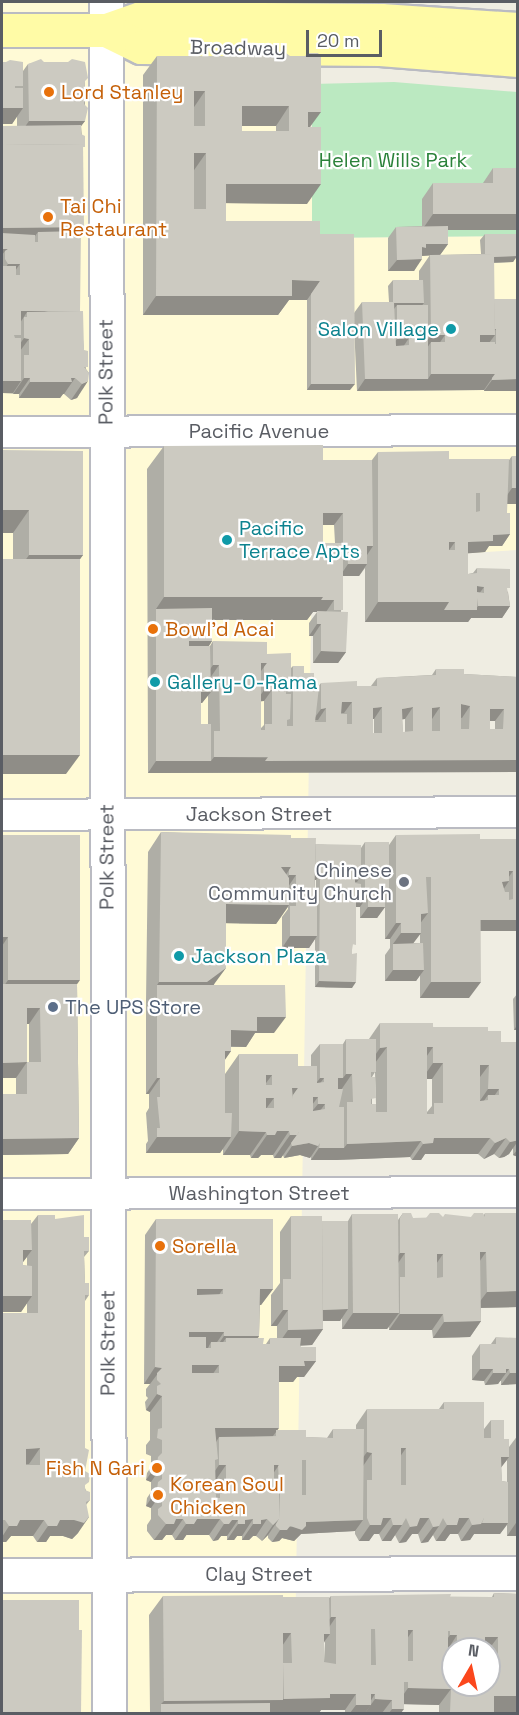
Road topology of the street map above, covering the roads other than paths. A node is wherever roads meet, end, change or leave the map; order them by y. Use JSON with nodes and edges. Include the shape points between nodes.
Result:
{"nodes":[{"id":1,"x":106,"y":16,"type":"edge"},
{"id":2,"x":518,"y":29,"type":"edge"},
{"id":3,"x":2,"y":30,"type":"edge"},
{"id":4,"x":518,"y":60,"type":"edge"},
{"id":5,"x":518,"y":430,"type":"edge"},
{"id":6,"x":106,"y":431,"type":"junction"},
{"id":7,"x":2,"y":432,"type":"edge"},
{"id":8,"x":518,"y":812,"type":"edge"},
{"id":9,"x":2,"y":814,"type":"edge"},
{"id":10,"x":107,"y":814,"type":"junction"},
{"id":11,"x":518,"y":1192,"type":"edge"},
{"id":12,"x":108,"y":1193,"type":"junction"},
{"id":13,"x":2,"y":1194,"type":"edge"},
{"id":14,"x":109,"y":1574,"type":"junction"},
{"id":15,"x":518,"y":1574,"type":"edge"},
{"id":16,"x":2,"y":1575,"type":"edge"},
{"id":17,"x":109,"y":1713,"type":"edge"}],
"edges":[{"from":1,"to":2,"type":"main road","name":"Broadway","via":[[381,20]]},
{"from":1,"to":3,"type":"main road","name":"Broadway"},
{"from":1,"to":4,"type":"main road","name":"Broadway","via":[[141,47],[380,49]]},
{"from":1,"to":6,"type":"street","name":"Polk Street"},
{"from":5,"to":6,"type":"street","name":"Pacific Avenue"},
{"from":6,"to":7,"type":"street","name":"Pacific Avenue"},
{"from":6,"to":10,"type":"street","name":"Polk Street"},
{"from":8,"to":10,"type":"street","name":"Jackson Street"},
{"from":9,"to":10,"type":"street","name":"Jackson Street"},
{"from":10,"to":12,"type":"street","name":"Polk Street"},
{"from":11,"to":12,"type":"street","name":"Washington Street"},
{"from":12,"to":13,"type":"street","name":"Washington Street"},
{"from":12,"to":14,"type":"street","name":"Polk Street"},
{"from":14,"to":15,"type":"street","name":"Clay Street"},
{"from":14,"to":16,"type":"street","name":"Clay Street"},
{"from":14,"to":17,"type":"street","name":"Polk Street"}]}
